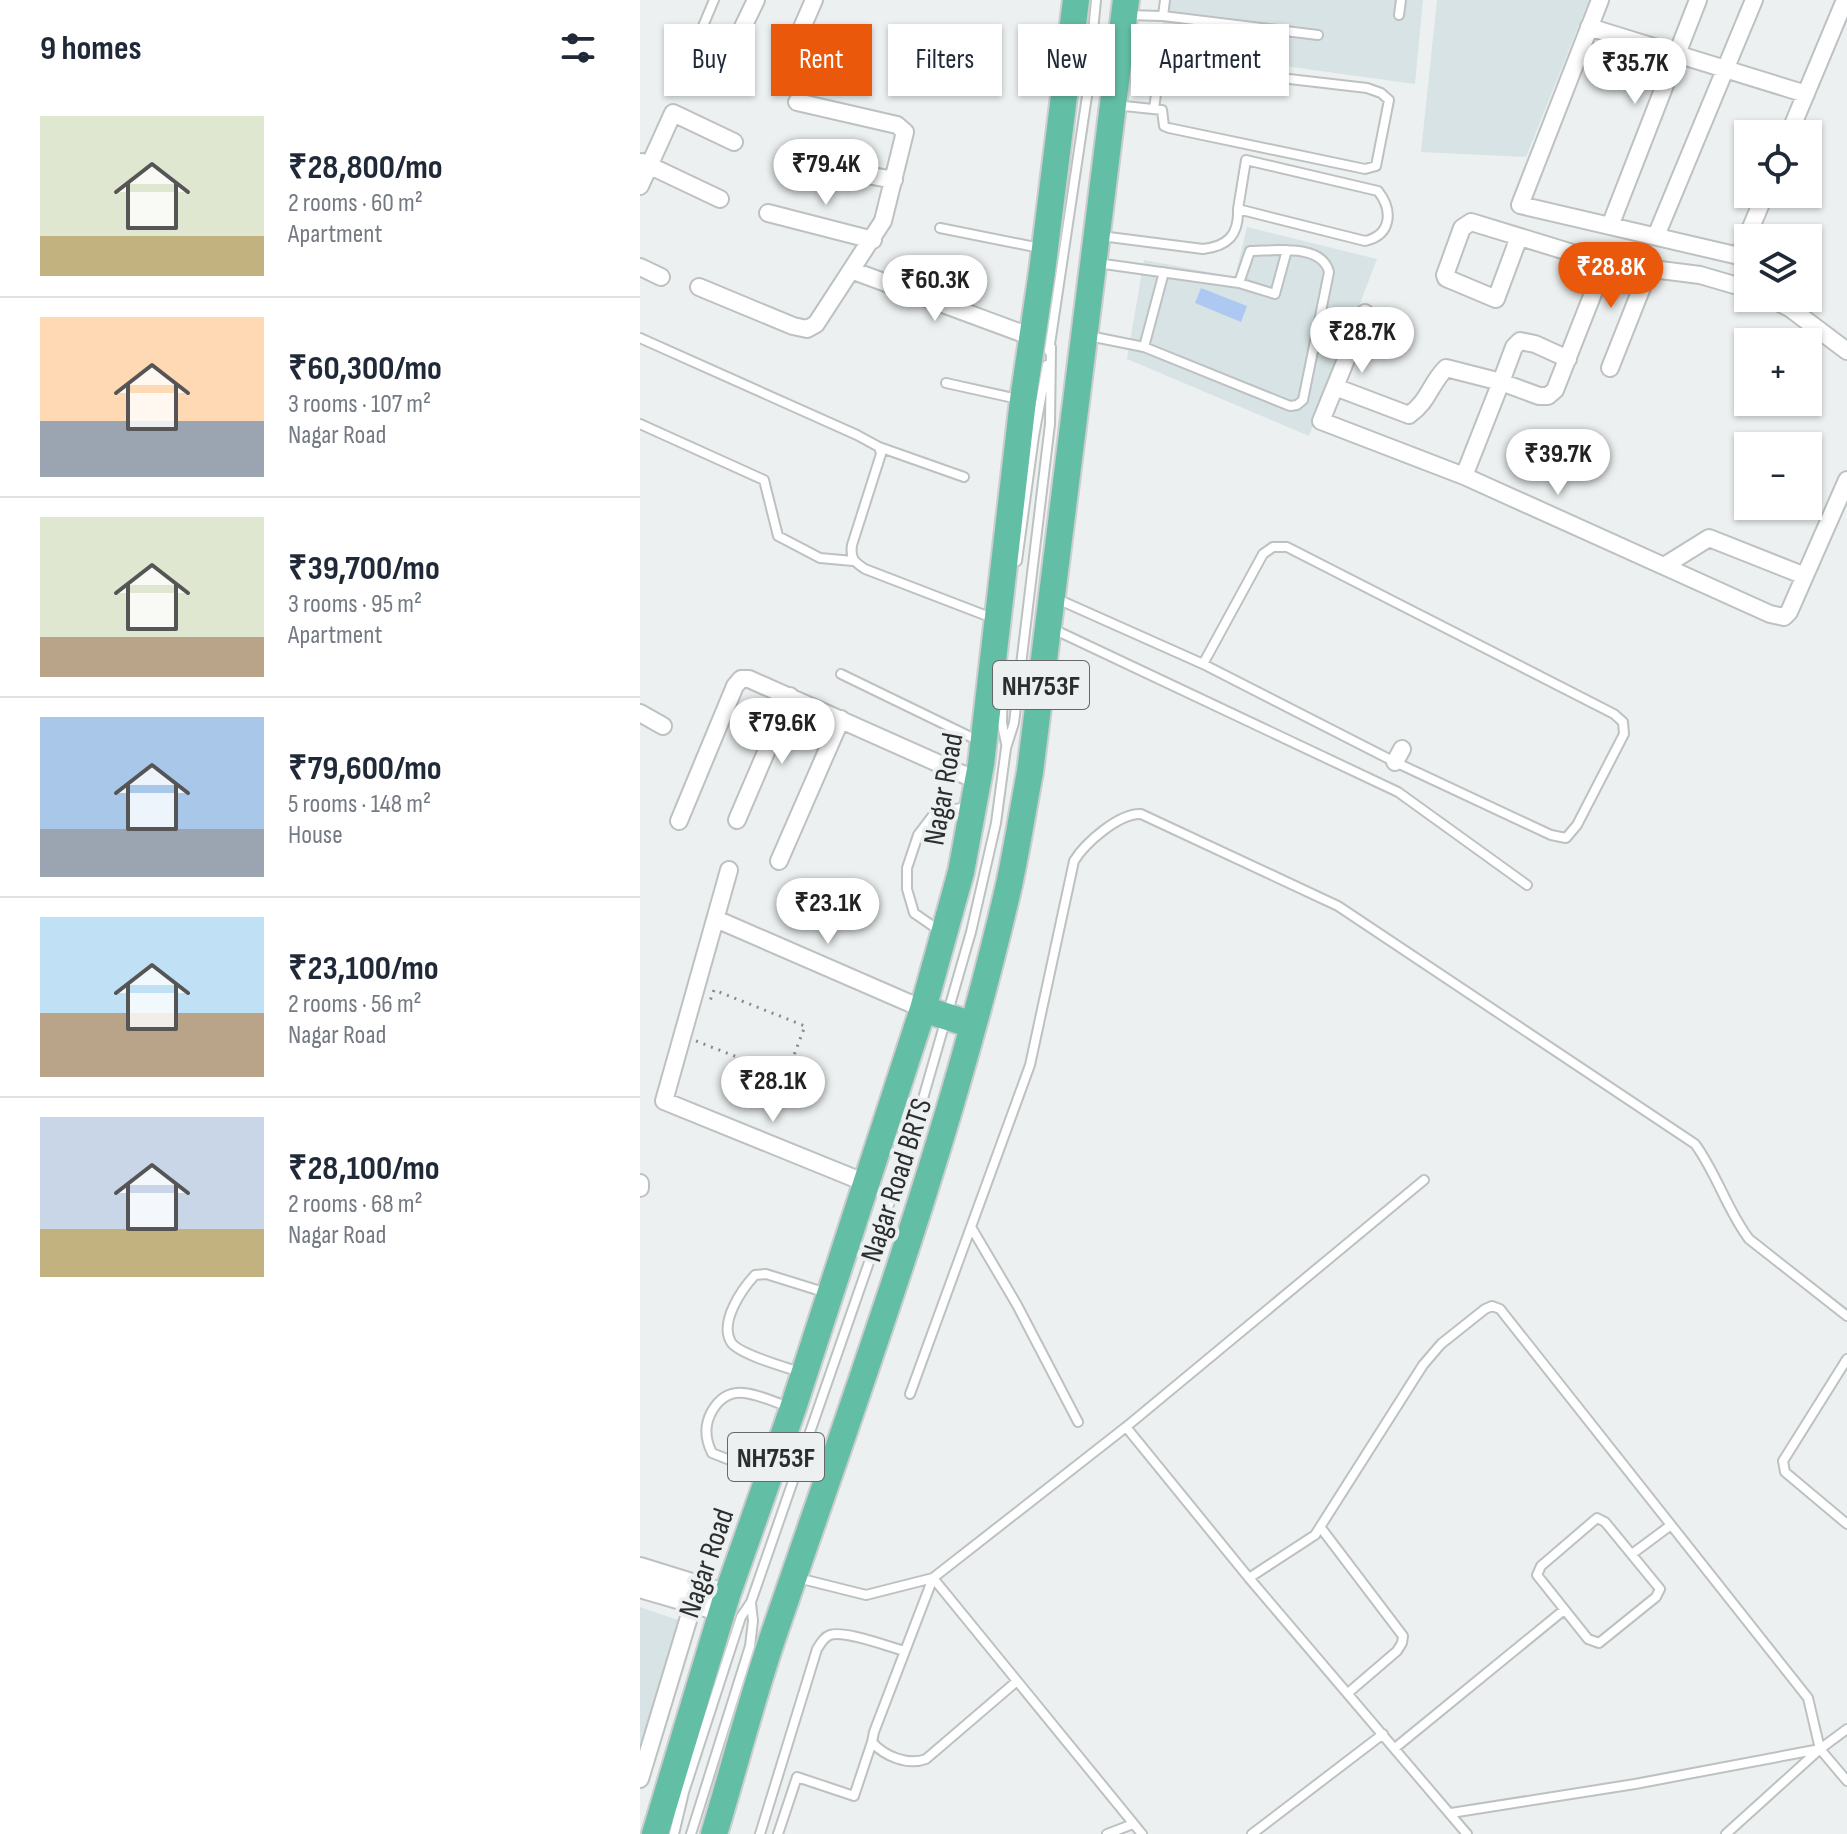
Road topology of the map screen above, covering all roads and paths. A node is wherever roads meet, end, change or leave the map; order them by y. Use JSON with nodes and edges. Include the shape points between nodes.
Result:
{"nodes":[{"id":1,"x":714,"y":0,"type":"edge"},
{"id":2,"x":756,"y":0,"type":"edge"},
{"id":3,"x":814,"y":0,"type":"edge"},
{"id":4,"x":1076,"y":0,"type":"edge"},
{"id":5,"x":1096,"y":0,"type":"edge"},
{"id":6,"x":1165,"y":0,"type":"edge"},
{"id":7,"x":1401,"y":0,"type":"edge"},
{"id":8,"x":1600,"y":0,"type":"edge"},
{"id":9,"x":1698,"y":0,"type":"edge"},
{"id":10,"x":1754,"y":0,"type":"edge"},
{"id":11,"x":1845,"y":0,"type":"edge"},
{"id":12,"x":1126,"y":7,"type":"edge"},
{"id":13,"x":1399,"y":15,"type":"dead end"},
{"id":14,"x":1163,"y":16,"type":"junction"},
{"id":15,"x":704,"y":24,"type":"edge"},
{"id":16,"x":744,"y":24,"type":"edge"},
{"id":17,"x":804,"y":24,"type":"edge"},
{"id":18,"x":1589,"y":27,"type":"junction"},
{"id":19,"x":1318,"y":35,"type":"dead end"},
{"id":20,"x":1677,"y":54,"type":"junction"},
{"id":21,"x":1120,"y":60,"type":"junction"},
{"id":22,"x":1131,"y":61,"type":"edge"},
{"id":23,"x":1726,"y":67,"type":"junction"},
{"id":24,"x":1289,"y":79,"type":"edge"},
{"id":25,"x":1806,"y":94,"type":"junction"},
{"id":26,"x":1156,"y":96,"type":"edge"},
{"id":27,"x":797,"y":102,"type":"dead end"},
{"id":28,"x":1114,"y":105,"type":"junction"},
{"id":29,"x":1154,"y":109,"type":"junction"},
{"id":30,"x":1795,"y":120,"type":"edge"},
{"id":31,"x":734,"y":142,"type":"dead end"},
{"id":32,"x":792,"y":161,"type":"dead end"},
{"id":33,"x":645,"y":163,"type":"edge"},
{"id":34,"x":894,"y":180,"type":"junction"},
{"id":35,"x":640,"y":186,"type":"edge"},
{"id":36,"x":720,"y":199,"type":"dead end"},
{"id":37,"x":1759,"y":208,"type":"edge"},
{"id":38,"x":1238,"y":209,"type":"junction"},
{"id":39,"x":768,"y":213,"type":"dead end"},
{"id":40,"x":1610,"y":226,"type":"junction"},
{"id":41,"x":940,"y":228,"type":"dead end"},
{"id":42,"x":1097,"y":236,"type":"junction"},
{"id":43,"x":1656,"y":236,"type":"junction"},
{"id":44,"x":1519,"y":237,"type":"junction"},
{"id":45,"x":873,"y":240,"type":"junction"},
{"id":46,"x":1045,"y":249,"type":"junction"},
{"id":47,"x":1287,"y":250,"type":"junction"},
{"id":48,"x":1094,"y":262,"type":"junction"},
{"id":49,"x":1605,"y":263,"type":"junction"},
{"id":50,"x":640,"y":267,"type":"edge"},
{"id":51,"x":1650,"y":267,"type":"junction"},
{"id":52,"x":851,"y":270,"type":"junction"},
{"id":53,"x":1164,"y":272,"type":"junction"},
{"id":54,"x":661,"y":277,"type":"dead end"},
{"id":55,"x":1239,"y":283,"type":"junction"},
{"id":56,"x":1734,"y":285,"type":"edge"},
{"id":57,"x":699,"y":287,"type":"dead end"},
{"id":58,"x":1795,"y":312,"type":"edge"},
{"id":59,"x":1365,"y":313,"type":"dead end"},
{"id":60,"x":1085,"y":335,"type":"junction"},
{"id":61,"x":640,"y":338,"type":"edge"},
{"id":62,"x":1041,"y":342,"type":"junction"},
{"id":63,"x":1144,"y":347,"type":"junction"},
{"id":64,"x":1847,"y":351,"type":"edge"},
{"id":65,"x":1568,"y":359,"type":"junction"},
{"id":66,"x":1610,"y":368,"type":"dead end"},
{"id":67,"x":1501,"y":382,"type":"junction"},
{"id":68,"x":946,"y":383,"type":"dead end"},
{"id":69,"x":1335,"y":387,"type":"junction"},
{"id":70,"x":1023,"y":400,"type":"junction"},
{"id":71,"x":640,"y":424,"type":"edge"},
{"id":72,"x":879,"y":447,"type":"junction"},
{"id":73,"x":1464,"y":476,"type":"junction"},
{"id":74,"x":964,"y":477,"type":"dead end"},
{"id":75,"x":1847,"y":480,"type":"edge"},
{"id":76,"x":853,"y":561,"type":"junction"},
{"id":77,"x":1664,"y":566,"type":"junction"},
{"id":78,"x":1805,"y":576,"type":"junction"},
{"id":79,"x":1015,"y":578,"type":"dead end"},
{"id":80,"x":1053,"y":597,"type":"junction"},
{"id":81,"x":999,"y":620,"type":"junction"},
{"id":82,"x":1049,"y":627,"type":"junction"},
{"id":83,"x":1203,"y":664,"type":"junction"},
{"id":84,"x":841,"y":674,"type":"dead end"},
{"id":85,"x":1003,"y":677,"type":"dead end"},
{"id":86,"x":790,"y":696,"type":"junction"},
{"id":87,"x":640,"y":713,"type":"edge"},
{"id":88,"x":841,"y":719,"type":"junction"},
{"id":89,"x":663,"y":726,"type":"dead end"},
{"id":90,"x":995,"y":746,"type":"junction"},
{"id":91,"x":975,"y":793,"type":"junction"},
{"id":92,"x":737,"y":820,"type":"dead end"},
{"id":93,"x":679,"y":821,"type":"dead end"},
{"id":94,"x":779,"y":861,"type":"dead end"},
{"id":95,"x":729,"y":870,"type":"dead end"},
{"id":96,"x":1527,"y":885,"type":"dead end"},
{"id":97,"x":716,"y":919,"type":"junction"},
{"id":98,"x":944,"y":933,"type":"junction"},
{"id":99,"x":690,"y":1011,"type":"junction"},
{"id":100,"x":935,"y":1013,"type":"junction"},
{"id":101,"x":973,"y":1025,"type":"junction"},
{"id":102,"x":695,"y":1040,"type":"dead end"},
{"id":103,"x":1424,"y":1180,"type":"dead end"},
{"id":104,"x":866,"y":1183,"type":"junction"},
{"id":105,"x":971,"y":1227,"type":"junction"},
{"id":106,"x":831,"y":1294,"type":"junction"},
{"id":107,"x":1847,"y":1316,"type":"edge"},
{"id":108,"x":1847,"y":1359,"type":"edge"},
{"id":109,"x":804,"y":1374,"type":"junction"},
{"id":110,"x":910,"y":1394,"type":"dead end"},
{"id":111,"x":793,"y":1408,"type":"junction"},
{"id":112,"x":1078,"y":1422,"type":"dead end"},
{"id":113,"x":1126,"y":1427,"type":"junction"},
{"id":114,"x":769,"y":1475,"type":"junction"},
{"id":115,"x":1847,"y":1524,"type":"edge"},
{"id":116,"x":1671,"y":1525,"type":"junction"},
{"id":117,"x":1321,"y":1528,"type":"junction"},
{"id":118,"x":1632,"y":1554,"type":"junction"},
{"id":119,"x":640,"y":1568,"type":"edge"},
{"id":120,"x":794,"y":1577,"type":"junction"},
{"id":121,"x":933,"y":1578,"type":"junction"},
{"id":122,"x":1249,"y":1578,"type":"junction"},
{"id":123,"x":640,"y":1587,"type":"edge"},
{"id":124,"x":696,"y":1594,"type":"junction"},
{"id":125,"x":733,"y":1603,"type":"junction"},
{"id":126,"x":1564,"y":1610,"type":"junction"},
{"id":127,"x":905,"y":1651,"type":"junction"},
{"id":128,"x":1017,"y":1681,"type":"junction"},
{"id":129,"x":1348,"y":1693,"type":"junction"},
{"id":130,"x":1847,"y":1729,"type":"edge"},
{"id":131,"x":1383,"y":1734,"type":"junction"},
{"id":132,"x":872,"y":1742,"type":"junction"},
{"id":133,"x":1395,"y":1748,"type":"junction"},
{"id":134,"x":1820,"y":1749,"type":"junction"},
{"id":135,"x":640,"y":1779,"type":"edge"},
{"id":136,"x":1847,"y":1781,"type":"edge"},
{"id":137,"x":1451,"y":1813,"type":"junction"},
{"id":138,"x":1133,"y":1824,"type":"junction"},
{"id":139,"x":655,"y":1834,"type":"edge"},
{"id":140,"x":674,"y":1834,"type":"edge"},
{"id":141,"x":691,"y":1834,"type":"edge"},
{"id":142,"x":714,"y":1834,"type":"edge"},
{"id":143,"x":760,"y":1834,"type":"edge"},
{"id":144,"x":778,"y":1834,"type":"edge"},
{"id":145,"x":1107,"y":1834,"type":"edge"},
{"id":146,"x":1142,"y":1834,"type":"edge"},
{"id":147,"x":1252,"y":1834,"type":"edge"},
{"id":148,"x":1467,"y":1834,"type":"edge"},
{"id":149,"x":1726,"y":1834,"type":"edge"}],
"edges":[{"from":1,"to":15,"type":"lane"},
{"from":2,"to":16,"type":"street"},
{"from":3,"to":17,"type":"street"},
{"from":4,"to":46,"type":"highway","name":"Nagar Road","number":"NH753F"},
{"from":5,"to":62,"type":"lane","via":[[1087,96]]},
{"from":6,"to":14,"type":"lane"},
{"from":7,"to":13,"type":"lane"},
{"from":8,"to":18,"type":"street"},
{"from":9,"to":20,"type":"street"},
{"from":10,"to":23,"type":"street"},
{"from":11,"to":25,"type":"street"},
{"from":12,"to":14,"type":"lane"},
{"from":12,"to":21,"type":"highway","number":"NH753F"},
{"from":14,"to":19,"type":"lane"},
{"from":18,"to":20,"type":"street"},
{"from":18,"to":40,"type":"street","via":[[1520,205]]},
{"from":20,"to":23,"type":"street"},
{"from":20,"to":40,"type":"street"},
{"from":21,"to":22,"type":"lane"},
{"from":21,"to":28,"type":"highway","number":"NH753F"},
{"from":23,"to":25,"type":"street"},
{"from":23,"to":43,"type":"street"},
{"from":24,"to":29,"type":"lane","via":[[1367,88],[1389,100],[1376,166],[1365,169],[1169,128],[1162,110]]},
{"from":25,"to":30,"type":"street"},
{"from":26,"to":29,"type":"lane"},
{"from":27,"to":34,"type":"street","via":[[897,125],[905,132]]},
{"from":28,"to":29,"type":"lane"},
{"from":28,"to":42,"type":"highway","number":"NH753F"},
{"from":31,"to":33,"type":"street","via":[[673,113]]},
{"from":32,"to":34,"type":"street"},
{"from":33,"to":35,"type":"street"},
{"from":33,"to":36,"type":"street"},
{"from":34,"to":45,"type":"street"},
{"from":37,"to":43,"type":"street","via":[[1739,256]]},
{"from":38,"to":38,"type":"lane","via":[[1365,241],[1383,232],[1389,219],[1378,191],[1246,160]]},
{"from":38,"to":42,"type":"lane","via":[[1234,234],[1218,247]]},
{"from":39,"to":45,"type":"street"},
{"from":40,"to":43,"type":"street"},
{"from":41,"to":46,"type":"lane"},
{"from":42,"to":48,"type":"highway","number":"NH753F"},
{"from":44,"to":44,"type":"street","via":[[1466,223],[1446,278],[1496,299]]},
{"from":44,"to":49,"type":"street"},
{"from":45,"to":52,"type":"street"},
{"from":46,"to":62,"type":"highway","name":"Nagar Road","number":"NH753F"},
{"from":47,"to":55,"type":"lane","via":[[1250,251]]},
{"from":47,"to":55,"type":"lane","via":[[1275,294]]},
{"from":47,"to":63,"type":"lane","via":[[1321,256],[1329,272],[1303,400],[1297,405]]},
{"from":48,"to":53,"type":"lane"},
{"from":48,"to":60,"type":"highway","number":"NH753F"},
{"from":49,"to":51,"type":"street"},
{"from":49,"to":65,"type":"street"},
{"from":50,"to":54,"type":"street"},
{"from":51,"to":56,"type":"street"},
{"from":51,"to":66,"type":"street"},
{"from":52,"to":57,"type":"street","via":[[816,324],[807,329]]},
{"from":52,"to":62,"type":"street"},
{"from":53,"to":55,"type":"lane"},
{"from":53,"to":63,"type":"lane"},
{"from":58,"to":64,"type":"street"},
{"from":59,"to":69,"type":"street"},
{"from":60,"to":63,"type":"lane"},
{"from":60,"to":80,"type":"highway","number":"NH753F"},
{"from":61,"to":72,"type":"lane"},
{"from":62,"to":70,"type":"highway","name":"Nagar Road","number":"NH753F"},
{"from":62,"to":79,"type":"lane","via":[[1036,424]]},
{"from":62,"to":90,"type":"lane","via":[[1050,424],[1014,723]]},
{"from":65,"to":67,"type":"street","via":[[1548,396]]},
{"from":65,"to":67,"type":"street","via":[[1520,341]]},
{"from":67,"to":69,"type":"street","via":[[1446,368],[1423,405],[1409,415]]},
{"from":67,"to":73,"type":"street"},
{"from":68,"to":70,"type":"lane"},
{"from":69,"to":73,"type":"street","via":[[1321,421]]},
{"from":70,"to":81,"type":"highway","name":"Nagar Road","number":"NH753F"},
{"from":71,"to":76,"type":"lane","via":[[764,480],[778,536],[820,558]]},
{"from":72,"to":74,"type":"lane"},
{"from":72,"to":76,"type":"lane","via":[[850,553]]},
{"from":73,"to":77,"type":"street"},
{"from":75,"to":78,"type":"street"},
{"from":76,"to":81,"type":"lane"},
{"from":77,"to":78,"type":"street","via":[[1709,538]]},
{"from":77,"to":78,"type":"street","via":[[1784,617]]},
{"from":80,"to":82,"type":"highway","number":"NH753F"},
{"from":80,"to":83,"type":"lane"},
{"from":81,"to":90,"type":"highway","name":"Nagar Road","number":"NH753F"},
{"from":82,"to":96,"type":"lane","via":[[1398,792]]},
{"from":82,"to":101,"type":"highway","number":"NH753F","via":[[1012,869]]},
{"from":83,"to":83,"type":"lane","via":[[1263,554],[1287,547],[1614,714],[1623,722],[1624,734],[1566,838]]},
{"from":84,"to":90,"type":"lane"},
{"from":85,"to":90,"type":"lane","via":[[1002,723]]},
{"from":86,"to":88,"type":"street"},
{"from":86,"to":92,"type":"street"},
{"from":86,"to":93,"type":"street","via":[[741,679]]},
{"from":87,"to":89,"type":"street"},
{"from":88,"to":91,"type":"street"},
{"from":88,"to":94,"type":"street"},
{"from":90,"to":91,"type":"highway","name":"Nagar Road","number":"NH753F"},
{"from":90,"to":100,"type":"lane","name":"Nagar Road BRTS","via":[[996,823],[971,932]]},
{"from":91,"to":98,"type":"highway","name":"Nagar Road","number":"NH753F"},
{"from":91,"to":98,"type":"lane","via":[[934,814],[918,835],[907,868],[914,913]]},
{"from":95,"to":97,"type":"street"},
{"from":97,"to":99,"type":"street"},
{"from":97,"to":100,"type":"street"},
{"from":98,"to":100,"type":"highway","name":"Nagar Road","number":"NH753F"},
{"from":99,"to":102,"type":"path","via":[[705,1016],[714,990],[805,1026],[786,1076]]},
{"from":99,"to":104,"type":"street","via":[[664,1101]]},
{"from":100,"to":101,"type":"highway"},
{"from":100,"to":104,"type":"highway","name":"Nagar Road","number":"NH753F"},
{"from":100,"to":125,"type":"lane","name":"Nagar Road BRTS","via":[[909,1147]]},
{"from":101,"to":120,"type":"highway","number":"NH753F","via":[[877,1339]]},
{"from":103,"to":113,"type":"lane"},
{"from":104,"to":106,"type":"highway","name":"Nagar Road","number":"NH753F"},
{"from":105,"to":107,"type":"lane","via":[[1030,1065],[1074,861],[1087,843],[1123,818],[1141,814],[1338,906],[1695,1144],[1749,1239]]},
{"from":105,"to":110,"type":"lane"},
{"from":105,"to":112,"type":"lane"},
{"from":106,"to":109,"type":"highway","name":"Nagar Road","number":"NH753F"},
{"from":106,"to":109,"type":"lane","via":[[755,1275],[734,1303],[731,1341]]},
{"from":108,"to":115,"type":"lane","via":[[1783,1461],[1785,1472]]},
{"from":109,"to":111,"type":"highway","name":"Nagar Road","number":"NH753F"},
{"from":111,"to":114,"type":"highway","name":"Nagar Road","number":"NH753F"},
{"from":111,"to":114,"type":"lane","via":[[730,1392],[708,1418],[706,1440],[712,1453]]},
{"from":113,"to":121,"type":"lane"},
{"from":113,"to":122,"type":"lane"},
{"from":114,"to":125,"type":"highway","name":"Nagar Road","number":"NH753F"},
{"from":116,"to":117,"type":"lane","via":[[1500,1309],[1492,1306],[1441,1344],[1423,1365]]},
{"from":116,"to":118,"type":"lane"},
{"from":116,"to":134,"type":"lane","via":[[1798,1682],[1813,1712]]},
{"from":117,"to":122,"type":"lane"},
{"from":117,"to":129,"type":"lane","via":[[1403,1636],[1397,1651]]},
{"from":118,"to":126,"type":"lane","via":[[1659,1593],[1604,1641],[1588,1639]]},
{"from":118,"to":126,"type":"lane","via":[[1602,1519],[1594,1520],[1537,1571],[1539,1581]]},
{"from":119,"to":124,"type":"street"},
{"from":120,"to":121,"type":"lane","via":[[866,1595]]},
{"from":120,"to":142,"type":"highway","number":"NH753F"},
{"from":121,"to":127,"type":"lane"},
{"from":121,"to":128,"type":"lane"},
{"from":122,"to":129,"type":"lane"},
{"from":123,"to":124,"type":"street"},
{"from":124,"to":125,"type":"street"},
{"from":124,"to":135,"type":"street"},
{"from":125,"to":139,"type":"highway","name":"Nagar Road","number":"NH753F"},
{"from":125,"to":140,"type":"lane","name":"Nagar Road BRTS","via":[[741,1617]]},
{"from":125,"to":141,"type":"lane","name":"Nagar Road BRTS","via":[[753,1621],[750,1646]]},
{"from":126,"to":133,"type":"lane"},
{"from":127,"to":132,"type":"lane"},
{"from":127,"to":143,"type":"lane","via":[[843,1635],[824,1639]]},
{"from":128,"to":132,"type":"lane","via":[[926,1759],[906,1762]]},
{"from":128,"to":138,"type":"lane"},
{"from":129,"to":131,"type":"lane"},
{"from":130,"to":134,"type":"lane"},
{"from":131,"to":133,"type":"lane"},
{"from":131,"to":147,"type":"lane"},
{"from":132,"to":144,"type":"lane","via":[[854,1796],[797,1777]]},
{"from":133,"to":137,"type":"lane"},
{"from":134,"to":136,"type":"lane"},
{"from":134,"to":137,"type":"lane"},
{"from":134,"to":149,"type":"lane"},
{"from":137,"to":148,"type":"lane"},
{"from":138,"to":145,"type":"lane"},
{"from":138,"to":146,"type":"lane"}]}
